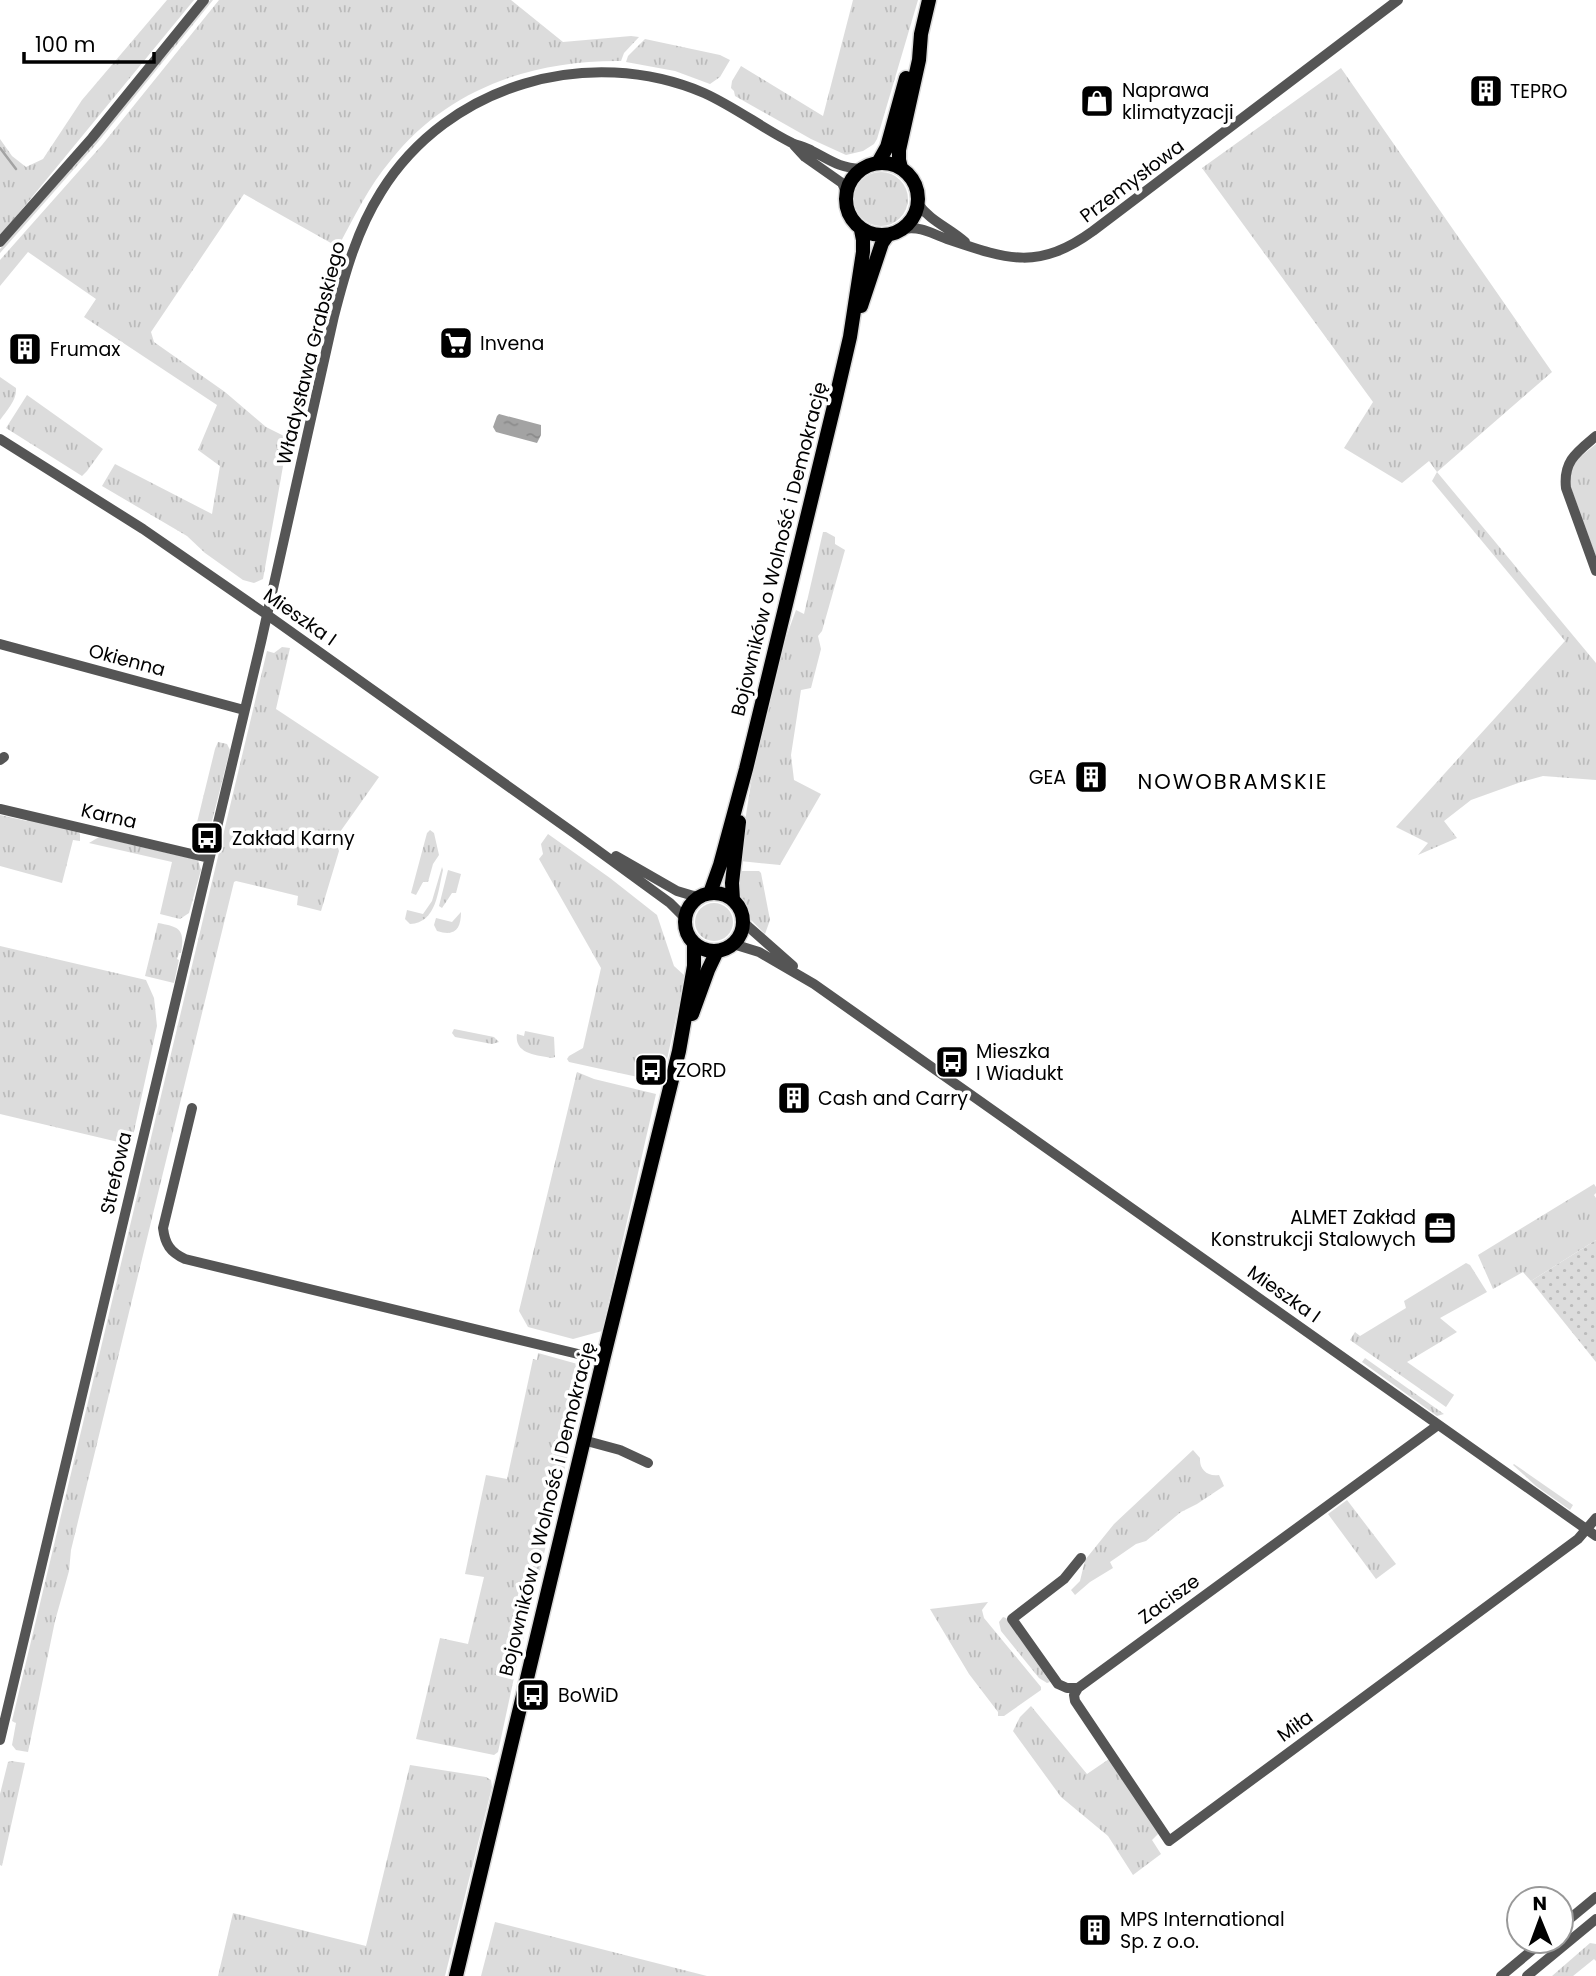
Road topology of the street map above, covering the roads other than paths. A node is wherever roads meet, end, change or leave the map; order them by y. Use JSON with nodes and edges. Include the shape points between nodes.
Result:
{"nodes":[{"id":1,"x":204,"y":0,"type":"edge"},
{"id":2,"x":929,"y":0,"type":"edge"},
{"id":3,"x":1398,"y":0,"type":"edge"},
{"id":4,"x":1386,"y":4,"type":"edge"},
{"id":5,"x":921,"y":34,"type":"junction"},
{"id":6,"x":792,"y":143,"type":"junction"},
{"id":7,"x":878,"y":163,"type":"junction"},
{"id":8,"x":901,"y":168,"type":"junction"},
{"id":9,"x":861,"y":169,"type":"junction"},
{"id":10,"x":846,"y":192,"type":"junction"},
{"id":11,"x":918,"y":204,"type":"junction"},
{"id":12,"x":903,"y":229,"type":"junction"},
{"id":13,"x":861,"y":230,"type":"junction"},
{"id":14,"x":887,"y":236,"type":"junction"},
{"id":15,"x":0,"y":242,"type":"edge"},
{"id":16,"x":968,"y":244,"type":"junction"},
{"id":17,"x":850,"y":337,"type":"junction"},
{"id":18,"x":1596,"y":436,"type":"edge"},
{"id":19,"x":0,"y":439,"type":"edge"},
{"id":20,"x":1596,"y":571,"type":"edge"},
{"id":21,"x":266,"y":614,"type":"junction"},
{"id":22,"x":0,"y":644,"type":"edge"},
{"id":23,"x":244,"y":710,"type":"junction"},
{"id":24,"x":746,"y":769,"type":"junction"},
{"id":25,"x":1,"y":809,"type":"edge"},
{"id":26,"x":573,"y":832,"type":"junction"},
{"id":27,"x":209,"y":858,"type":"junction"},
{"id":28,"x":704,"y":895,"type":"junction"},
{"id":29,"x":733,"y":900,"type":"junction"},
{"id":30,"x":684,"y":917,"type":"junction"},
{"id":31,"x":743,"y":922,"type":"junction"},
{"id":32,"x":694,"y":944,"type":"junction"},
{"id":33,"x":733,"y":944,"type":"junction"},
{"id":34,"x":717,"y":951,"type":"junction"},
{"id":35,"x":814,"y":984,"type":"junction"},
{"id":36,"x":679,"y":1051,"type":"junction"},
{"id":37,"x":192,"y":1108,"type":"dead end"},
{"id":38,"x":603,"y":1360,"type":"junction"},
{"id":39,"x":1438,"y":1425,"type":"junction"},
{"id":40,"x":583,"y":1440,"type":"junction"},
{"id":41,"x":648,"y":1463,"type":"dead end"},
{"id":42,"x":1596,"y":1518,"type":"edge"},
{"id":43,"x":1591,"y":1533,"type":"edge"},
{"id":44,"x":1081,"y":1558,"type":"dead end"},
{"id":45,"x":1078,"y":1688,"type":"junction"},
{"id":46,"x":0,"y":1740,"type":"edge"},
{"id":47,"x":1596,"y":1897,"type":"edge"},
{"id":48,"x":1575,"y":1914,"type":"edge"},
{"id":49,"x":1595,"y":1922,"type":"edge"},
{"id":50,"x":1527,"y":1955,"type":"edge"},
{"id":51,"x":456,"y":1976,"type":"edge"},
{"id":52,"x":1502,"y":1976,"type":"edge"},
{"id":53,"x":1527,"y":1976,"type":"edge"}],
"edges":[{"from":1,"to":15,"type":"street"},
{"from":2,"to":5,"type":"main road"},
{"from":3,"to":4,"type":"street","name":"Przemysłowa"},
{"from":4,"to":16,"type":"street","name":"Przemysłowa","via":[[1093,232],[1063,250],[1018,258]]},
{"from":5,"to":7,"type":"main road"},
{"from":5,"to":8,"type":"main road","via":[[900,150]]},
{"from":6,"to":9,"type":"street","name":"Władysława Grabskiego","via":[[845,168]]},
{"from":6,"to":10,"type":"street","name":"Władysława Grabskiego","via":[[842,183]]},
{"from":6,"to":21,"type":"street","name":"Władysława Grabskiego","via":[[716,99],[670,81],[622,72],[590,72],[559,75],[507,90],[463,111],[419,145],[382,192],[348,265]]},
{"from":7,"to":8,"type":"main road"},
{"from":7,"to":9,"type":"main road"},
{"from":8,"to":11,"type":"main road","via":[[916,187]]},
{"from":9,"to":10,"type":"main road"},
{"from":10,"to":13,"type":"main road","via":[[848,212]]},
{"from":11,"to":12,"type":"main road"},
{"from":11,"to":16,"type":"street","name":"Przemysłowa"},
{"from":12,"to":14,"type":"main road"},
{"from":12,"to":16,"type":"street","name":"Przemysłowa","via":[[917,227]]},
{"from":13,"to":14,"type":"main road"},
{"from":13,"to":17,"type":"main road","name":"Bojowników o Wolność i Demokrację","via":[[863,252]]},
{"from":14,"to":17,"type":"main road","name":"Bojowników o Wolność i Demokrację"},
{"from":17,"to":24,"type":"main road","name":"Bojowników o Wolność i Demokrację"},
{"from":18,"to":20,"type":"street","via":[[1577,451],[1565,478]]},
{"from":19,"to":21,"type":"street","name":"Mieszka I"},
{"from":21,"to":23,"type":"street","name":"Strefowa"},
{"from":21,"to":26,"type":"street","name":"Mieszka I"},
{"from":22,"to":23,"type":"street","name":"Okienna"},
{"from":23,"to":27,"type":"street","name":"Strefowa"},
{"from":24,"to":28,"type":"main road","name":"Bojowników o Wolność i Demokrację","via":[[720,865]]},
{"from":24,"to":29,"type":"main road","name":"Bojowników o Wolność i Demokrację"},
{"from":25,"to":27,"type":"street","name":"Karna"},
{"from":26,"to":28,"type":"street","name":"Mieszka I","via":[[677,891]]},
{"from":26,"to":30,"type":"street","name":"Mieszka I"},
{"from":27,"to":46,"type":"street","name":"Strefowa"},
{"from":28,"to":29,"type":"main road","via":[[726,895]]},
{"from":28,"to":30,"type":"main road","via":[[689,906]]},
{"from":29,"to":31,"type":"main road"},
{"from":30,"to":32,"type":"main road"},
{"from":31,"to":33,"type":"main road"},
{"from":31,"to":35,"type":"street","name":"Mieszka I"},
{"from":32,"to":34,"type":"main road"},
{"from":32,"to":36,"type":"main road","name":"Bojowników o Wolność i Demokrację"},
{"from":33,"to":34,"type":"main road"},
{"from":33,"to":35,"type":"street","name":"Mieszka I","via":[[759,952]]},
{"from":34,"to":36,"type":"main road","name":"Bojowników o Wolność i Demokrację"},
{"from":35,"to":39,"type":"street","name":"Mieszka I"},
{"from":36,"to":38,"type":"main road","name":"Bojowników o Wolność i Demokrację"},
{"from":37,"to":38,"type":"street","via":[[163,1228],[167,1246],[174,1253]]},
{"from":38,"to":40,"type":"main road","name":"Bojowników o Wolność i Demokrację"},
{"from":39,"to":43,"type":"street","name":"Mieszka I"},
{"from":39,"to":45,"type":"street","name":"Zacisze"},
{"from":40,"to":41,"type":"street"},
{"from":40,"to":51,"type":"main road","name":"Bojowników o Wolność i Demokrację"},
{"from":42,"to":43,"type":"street"},
{"from":43,"to":45,"type":"street","name":"Miła","via":[[1169,1841],[1075,1701]]},
{"from":44,"to":45,"type":"street","via":[[1063,1579],[1012,1619],[1058,1684]]},
{"from":47,"to":48,"type":"street"},
{"from":49,"to":53,"type":"street"},
{"from":50,"to":52,"type":"street"}]}
